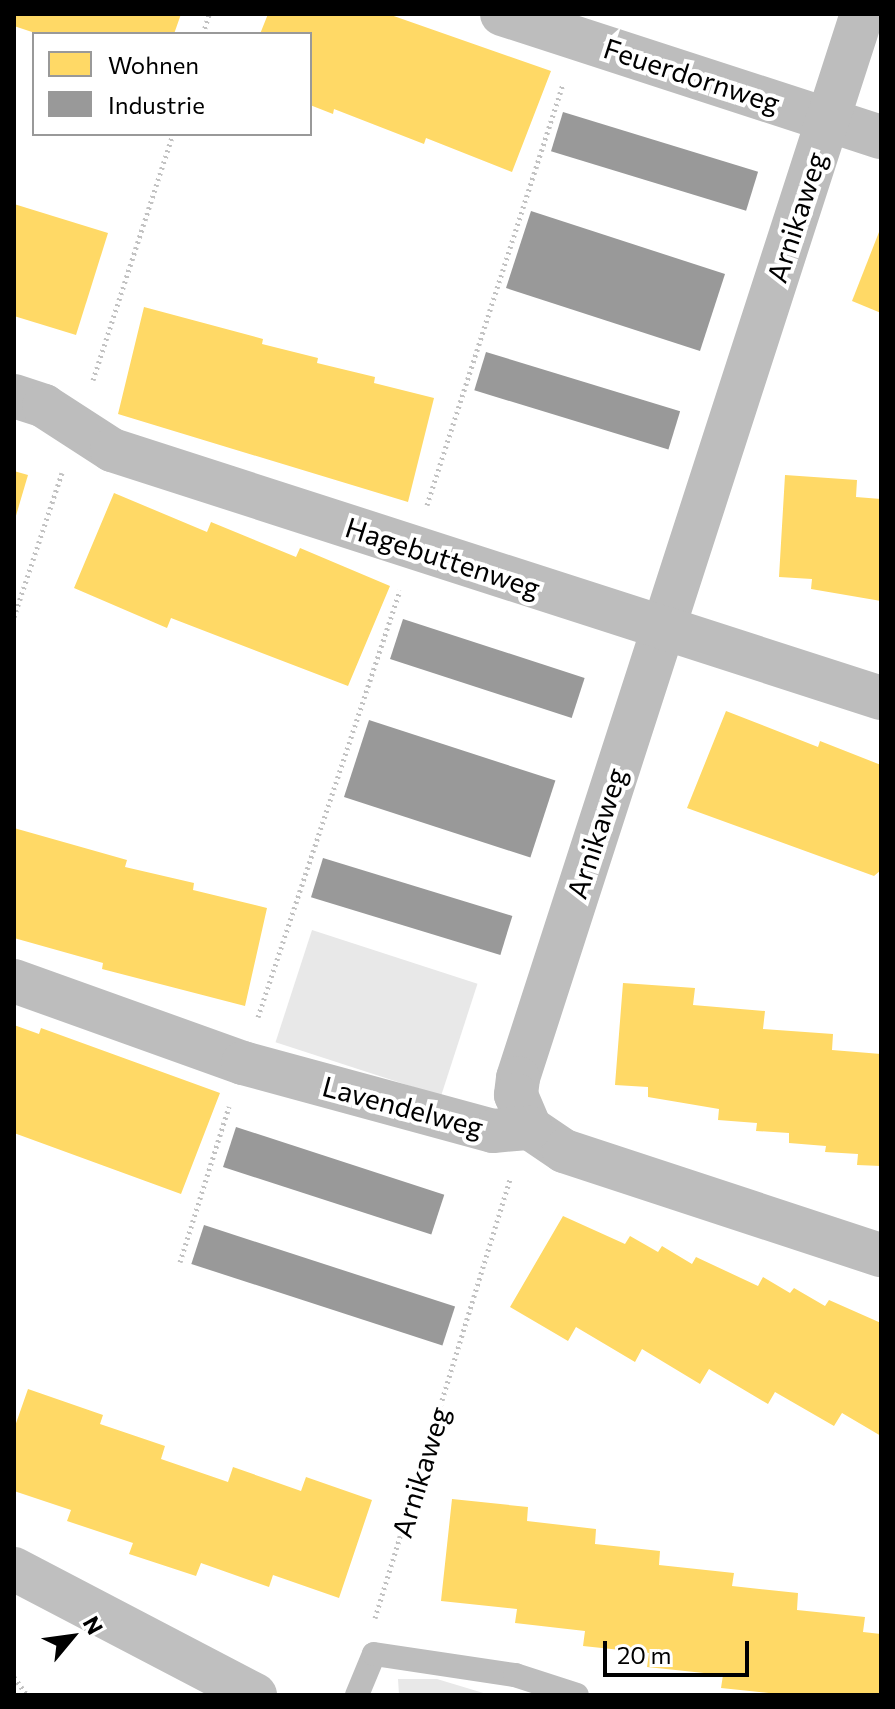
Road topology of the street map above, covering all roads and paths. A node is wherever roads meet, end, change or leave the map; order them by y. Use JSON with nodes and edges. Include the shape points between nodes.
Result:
{"nodes":[{"id":1,"x":502,"y":14,"type":"edge"},
{"id":2,"x":862,"y":14,"type":"edge"},
{"id":3,"x":577,"y":37,"type":"junction"},
{"id":4,"x":827,"y":120,"type":"junction"},
{"id":5,"x":172,"y":136,"type":"edge"},
{"id":6,"x":881,"y":137,"type":"edge"},
{"id":7,"x":14,"y":396,"type":"edge"},
{"id":8,"x":77,"y":428,"type":"junction"},
{"id":9,"x":415,"y":548,"type":"junction"},
{"id":10,"x":14,"y":617,"type":"edge"},
{"id":11,"x":662,"y":628,"type":"junction"},
{"id":12,"x":881,"y":698,"type":"edge"},
{"id":13,"x":14,"y":981,"type":"edge"},
{"id":14,"x":243,"y":1063,"type":"junction"},
{"id":15,"x":530,"y":1128,"type":"junction"},
{"id":16,"x":881,"y":1255,"type":"edge"},
{"id":17,"x":180,"y":1262,"type":"dead end"},
{"id":18,"x":14,"y":1569,"type":"edge"},
{"id":19,"x":374,"y":1654,"type":"junction"},
{"id":20,"x":14,"y":1677,"type":"edge"},
{"id":21,"x":27,"y":1695,"type":"edge"},
{"id":22,"x":255,"y":1695,"type":"edge"},
{"id":23,"x":357,"y":1695,"type":"edge"},
{"id":24,"x":577,"y":1695,"type":"edge"}],
"edges":[{"from":1,"to":3,"type":"street","name":"Feuerdornweg"},
{"from":2,"to":4,"type":"street","name":"Arnikaweg"},
{"from":3,"to":4,"type":"street","name":"Feuerdornweg"},
{"from":3,"to":9,"type":"path"},
{"from":4,"to":6,"type":"street","name":"Feuerdornweg"},
{"from":4,"to":11,"type":"street","name":"Arnikaweg"},
{"from":5,"to":8,"type":"path"},
{"from":7,"to":8,"type":"street","name":"Hagebuttenweg","via":[[44,406]]},
{"from":8,"to":9,"type":"street","name":"Hagebuttenweg","via":[[112,450]]},
{"from":8,"to":10,"type":"path"},
{"from":9,"to":11,"type":"street","name":"Hagebuttenweg"},
{"from":9,"to":14,"type":"path"},
{"from":11,"to":12,"type":"street","name":"Hagebuttenweg"},
{"from":11,"to":15,"type":"street","name":"Arnikaweg","via":[[518,1078],[520,1110]]},
{"from":13,"to":14,"type":"street","name":"Lavendelweg"},
{"from":14,"to":15,"type":"street","name":"Lavendelweg","via":[[493,1131]]},
{"from":14,"to":17,"type":"path"},
{"from":15,"to":16,"type":"street","via":[[564,1151]]},
{"from":15,"to":19,"type":"path","name":"Arnikaweg","via":[[375,1616]]},
{"from":18,"to":22,"type":"main road"},
{"from":19,"to":23,"type":"lane"},
{"from":19,"to":24,"type":"lane","via":[[515,1675]]},
{"from":20,"to":21,"type":"path"}]}
